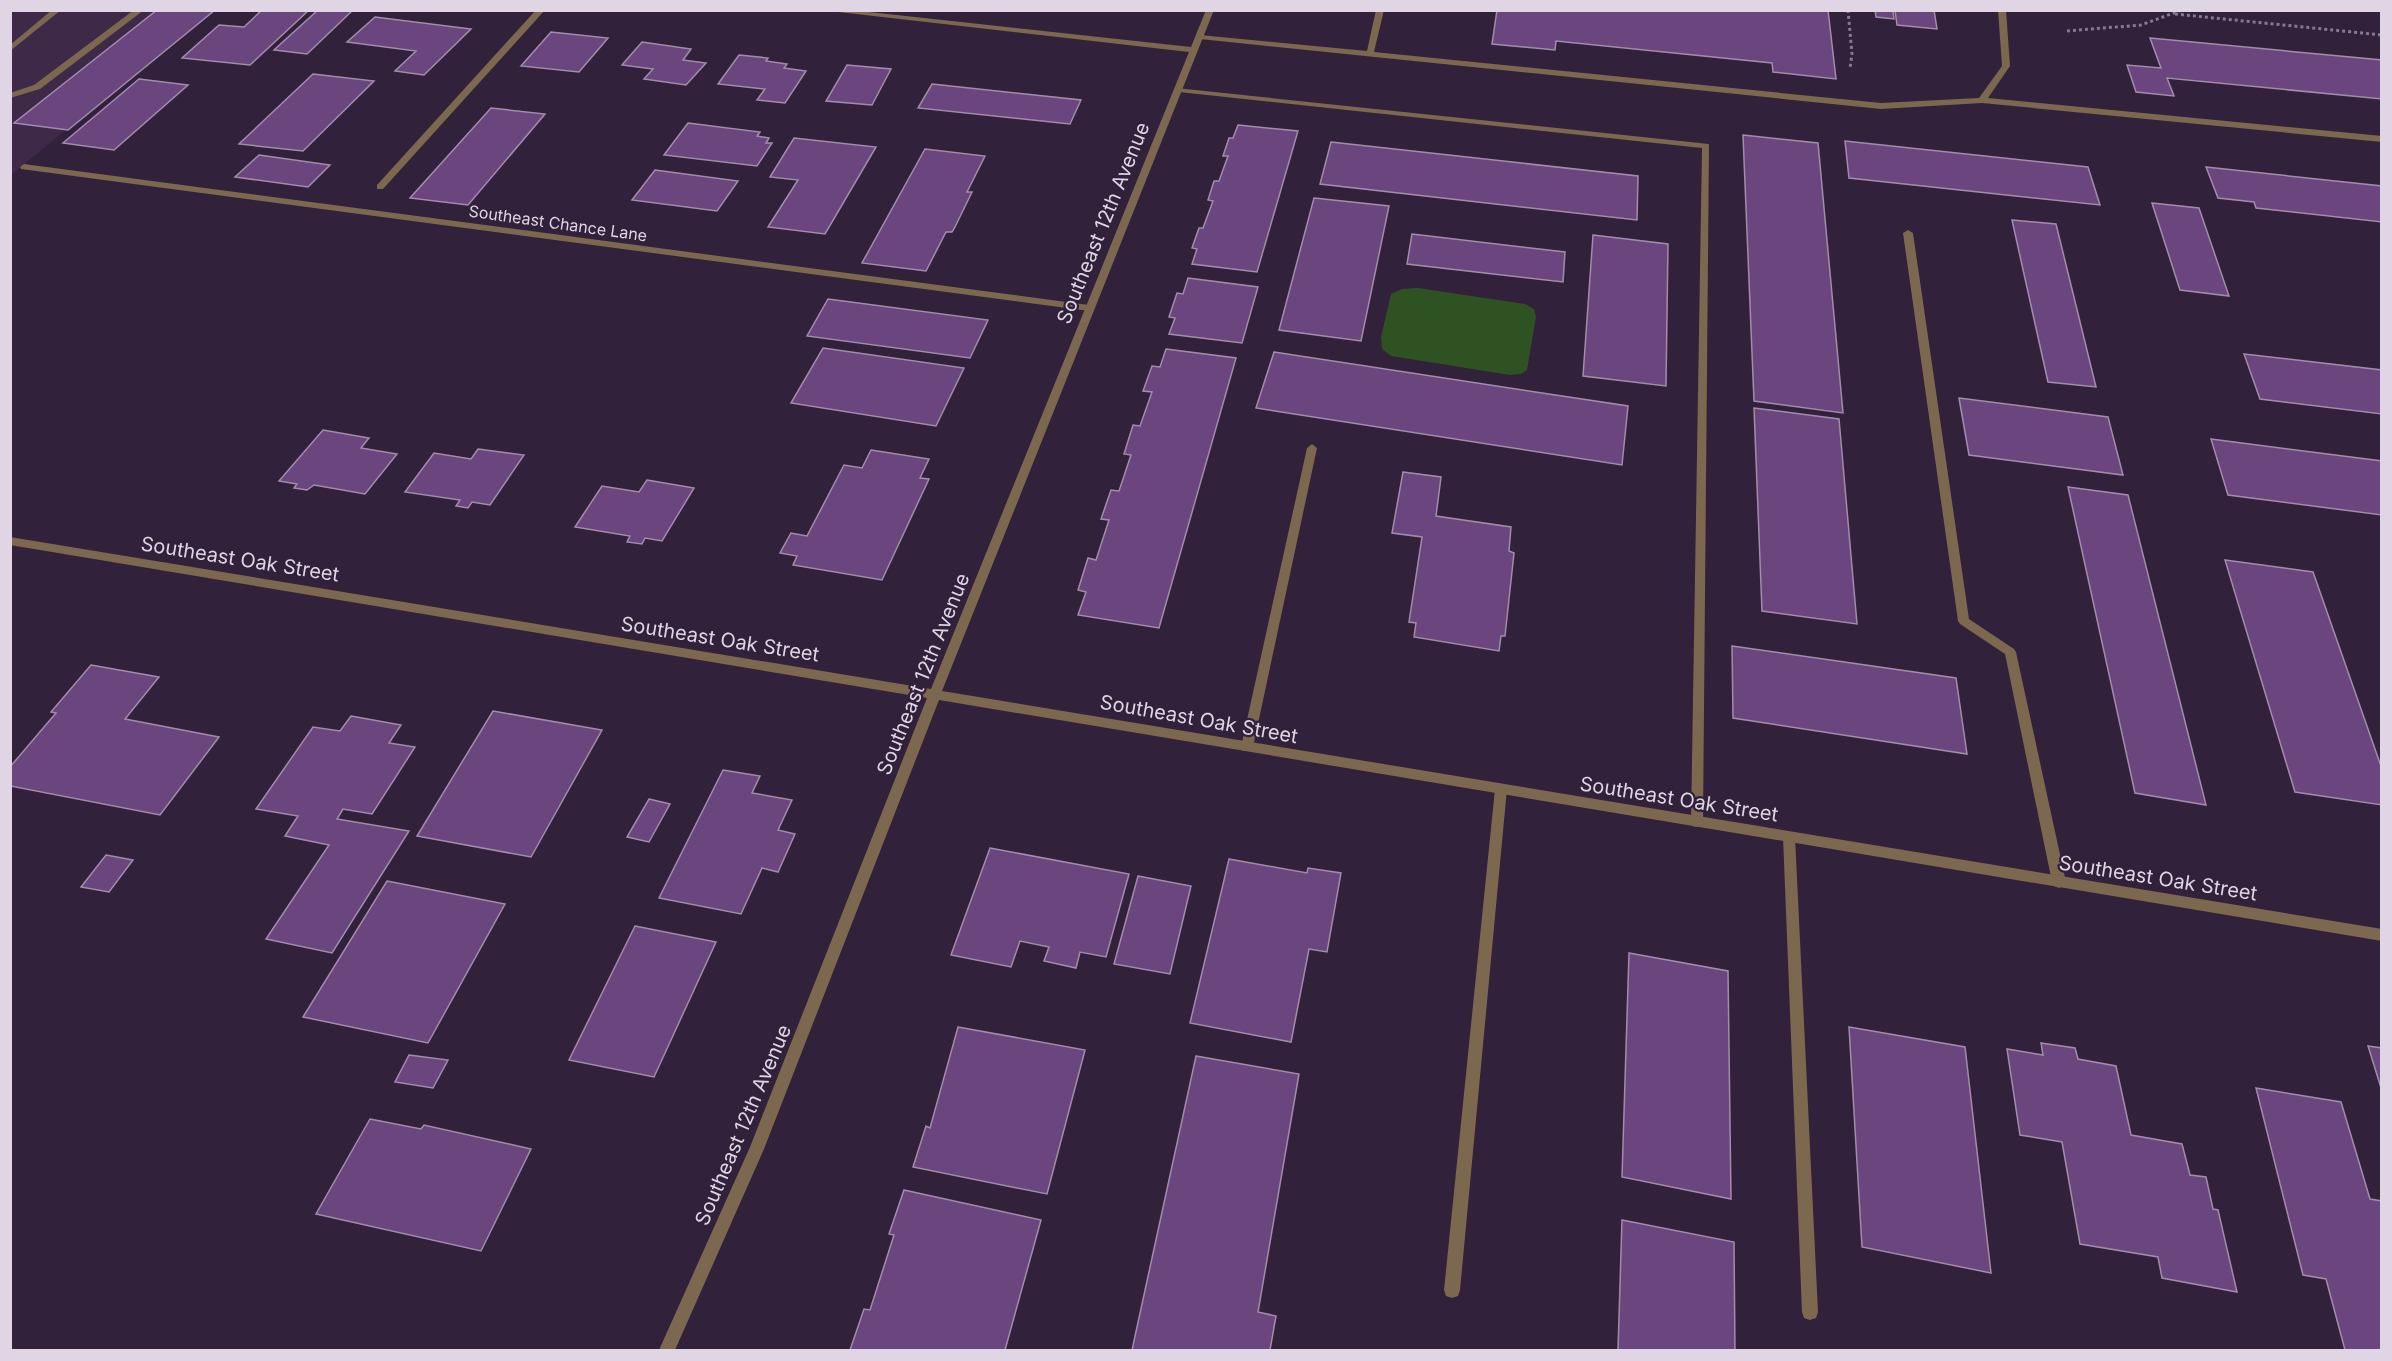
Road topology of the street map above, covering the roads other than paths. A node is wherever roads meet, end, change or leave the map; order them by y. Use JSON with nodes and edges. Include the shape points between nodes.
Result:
{"nodes":[{"id":1,"x":57,"y":10,"type":"edge"},
{"id":2,"x":140,"y":10,"type":"edge"},
{"id":3,"x":541,"y":10,"type":"edge"},
{"id":4,"x":825,"y":10,"type":"edge"},
{"id":5,"x":1210,"y":10,"type":"edge"},
{"id":6,"x":1380,"y":10,"type":"edge"},
{"id":7,"x":2002,"y":10,"type":"edge"},
{"id":8,"x":1200,"y":37,"type":"junction"},
{"id":9,"x":10,"y":49,"type":"edge"},
{"id":10,"x":1194,"y":50,"type":"junction"},
{"id":11,"x":1370,"y":54,"type":"junction"},
{"id":12,"x":1179,"y":90,"type":"junction"},
{"id":13,"x":10,"y":96,"type":"edge"},
{"id":14,"x":1982,"y":100,"type":"junction"},
{"id":15,"x":2382,"y":139,"type":"edge"},
{"id":16,"x":24,"y":167,"type":"dead end"},
{"id":17,"x":380,"y":187,"type":"dead end"},
{"id":18,"x":1908,"y":232,"type":"dead end"},
{"id":19,"x":1089,"y":308,"type":"junction"},
{"id":20,"x":1312,"y":448,"type":"dead end"},
{"id":21,"x":10,"y":541,"type":"edge"},
{"id":22,"x":935,"y":694,"type":"junction"},
{"id":23,"x":1247,"y":747,"type":"junction"},
{"id":24,"x":1501,"y":789,"type":"junction"},
{"id":25,"x":1697,"y":822,"type":"junction"},
{"id":26,"x":1789,"y":837,"type":"junction"},
{"id":27,"x":2059,"y":882,"type":"junction"},
{"id":28,"x":2382,"y":935,"type":"edge"},
{"id":29,"x":1452,"y":1290,"type":"dead end"},
{"id":30,"x":1810,"y":1312,"type":"dead end"},
{"id":31,"x":667,"y":1350,"type":"edge"}],
"edges":[{"from":1,"to":9,"type":"street"},
{"from":2,"to":13,"type":"street","via":[[36,87]]},
{"from":3,"to":17,"type":"street"},
{"from":4,"to":10,"type":"street"},
{"from":5,"to":8,"type":"street","name":"Southeast 12th Avenue"},
{"from":6,"to":11,"type":"street"},
{"from":7,"to":14,"type":"street","via":[[2006,66]]},
{"from":8,"to":10,"type":"street","name":"Southeast 12th Avenue"},
{"from":8,"to":11,"type":"street"},
{"from":10,"to":12,"type":"street","name":"Southeast 12th Avenue"},
{"from":11,"to":14,"type":"street","via":[[1881,106]]},
{"from":12,"to":19,"type":"street","name":"Southeast 12th Avenue"},
{"from":12,"to":25,"type":"street","via":[[1706,146]]},
{"from":14,"to":15,"type":"street"},
{"from":16,"to":19,"type":"street","name":"Southeast Chance Lane"},
{"from":18,"to":27,"type":"street","via":[[1964,621],[2010,652]]},
{"from":19,"to":22,"type":"street","name":"Southeast 12th Avenue"},
{"from":20,"to":23,"type":"street"},
{"from":21,"to":22,"type":"street","name":"Southeast Oak Street"},
{"from":22,"to":23,"type":"street","name":"Southeast Oak Street"},
{"from":22,"to":31,"type":"street","name":"Southeast 12th Avenue","via":[[757,1149]]},
{"from":23,"to":24,"type":"street","name":"Southeast Oak Street"},
{"from":24,"to":25,"type":"street","name":"Southeast Oak Street"},
{"from":24,"to":29,"type":"street"},
{"from":25,"to":26,"type":"street","name":"Southeast Oak Street"},
{"from":26,"to":27,"type":"street","name":"Southeast Oak Street"},
{"from":26,"to":30,"type":"street"},
{"from":27,"to":28,"type":"street","name":"Southeast Oak Street"}]}
